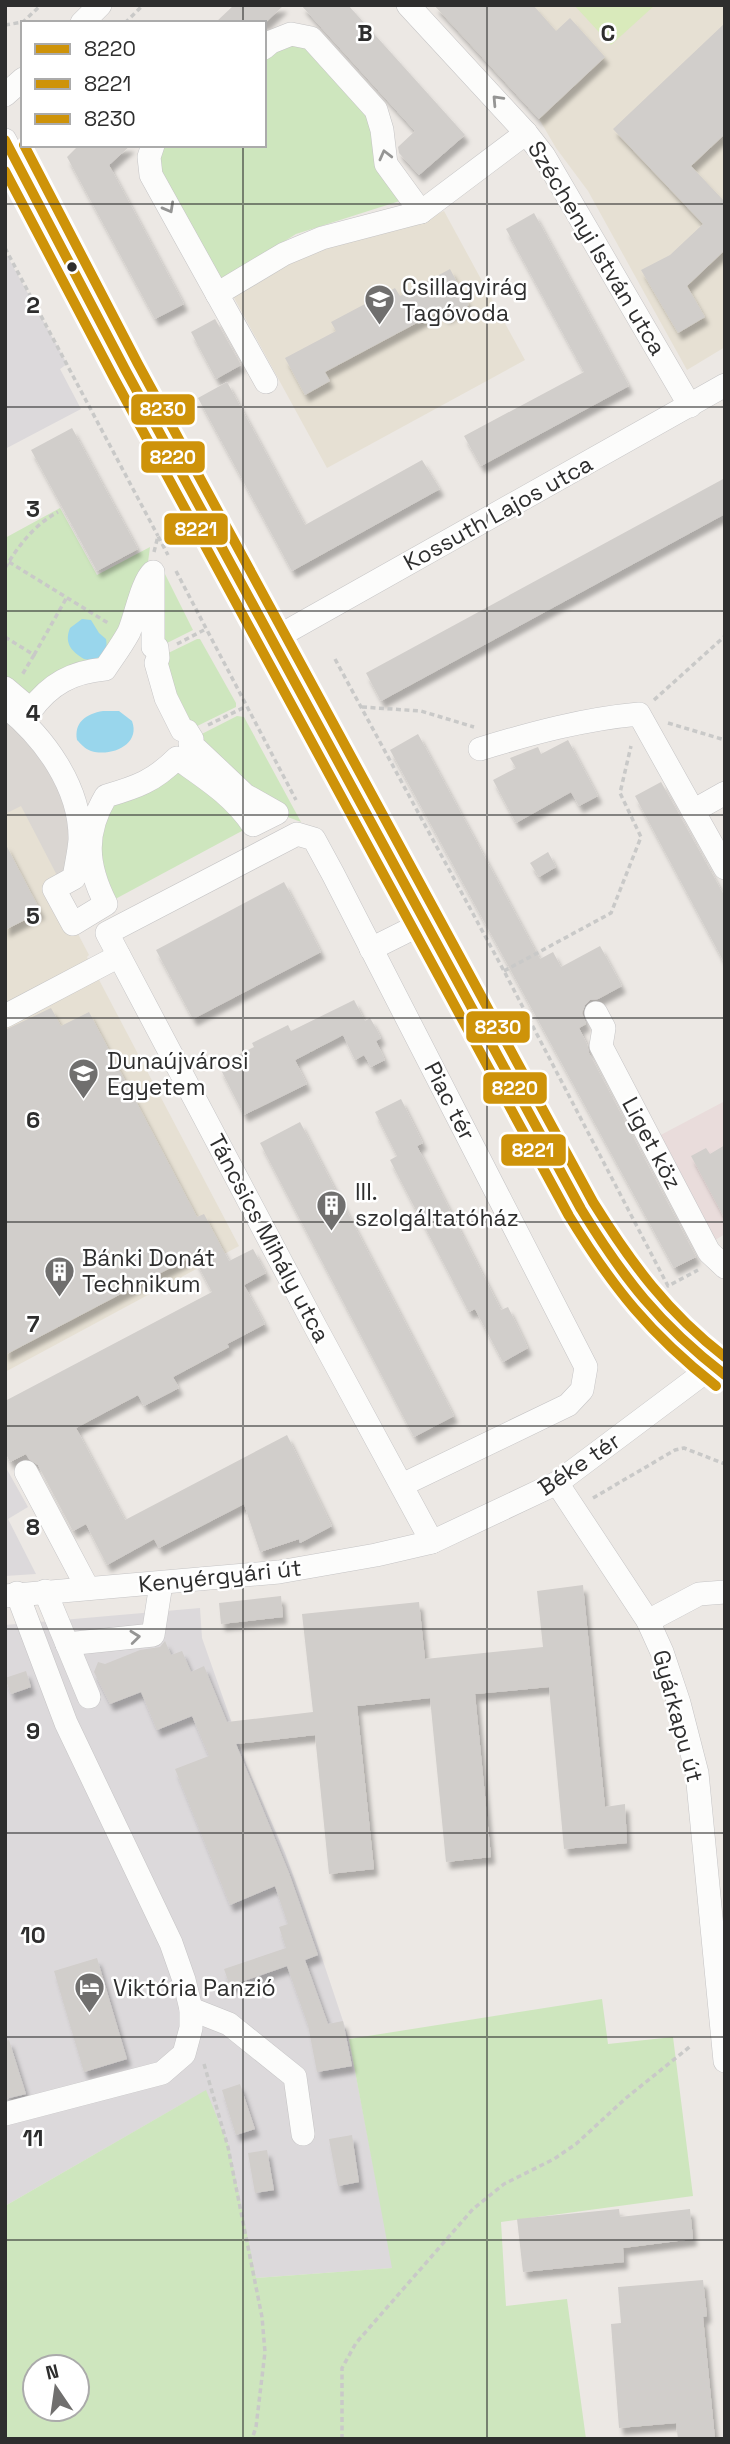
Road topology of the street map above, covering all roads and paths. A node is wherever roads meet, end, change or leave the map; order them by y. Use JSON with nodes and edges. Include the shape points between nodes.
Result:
{"nodes":[{"id":1,"x":41,"y":5,"type":"edge"},
{"id":2,"x":100,"y":5,"type":"edge"},
{"id":3,"x":143,"y":5,"type":"edge"},
{"id":4,"x":408,"y":5,"type":"edge"},
{"id":5,"x":24,"y":21,"type":"edge"},
{"id":6,"x":84,"y":21,"type":"edge"},
{"id":7,"x":127,"y":21,"type":"edge"},
{"id":8,"x":266,"y":46,"type":"edge"},
{"id":9,"x":21,"y":81,"type":"edge"},
{"id":10,"x":5,"y":94,"type":"edge"},
{"id":11,"x":526,"y":133,"type":"junction"},
{"id":12,"x":5,"y":140,"type":"edge"},
{"id":13,"x":152,"y":147,"type":"edge"},
{"id":14,"x":421,"y":212,"type":"junction"},
{"id":15,"x":5,"y":248,"type":"edge"},
{"id":16,"x":216,"y":294,"type":"junction"},
{"id":17,"x":266,"y":382,"type":"dead end"},
{"id":18,"x":725,"y":386,"type":"edge"},
{"id":19,"x":690,"y":406,"type":"junction"},
{"id":20,"x":58,"y":512,"type":"dead end"},
{"id":21,"x":158,"y":536,"type":"junction"},
{"id":22,"x":154,"y":549,"type":"dead end"},
{"id":23,"x":170,"y":560,"type":"dead end"},
{"id":24,"x":9,"y":562,"type":"junction"},
{"id":25,"x":5,"y":569,"type":"edge"},
{"id":26,"x":176,"y":571,"type":"dead end"},
{"id":27,"x":67,"y":597,"type":"junction"},
{"id":28,"x":127,"y":635,"type":"junction"},
{"id":29,"x":725,"y":636,"type":"edge"},
{"id":30,"x":5,"y":637,"type":"edge"},
{"id":31,"x":272,"y":640,"type":"junction"},
{"id":32,"x":34,"y":655,"type":"junction"},
{"id":33,"x":335,"y":659,"type":"dead end"},
{"id":34,"x":7,"y":696,"type":"edge"},
{"id":35,"x":246,"y":707,"type":"junction"},
{"id":36,"x":362,"y":707,"type":"junction"},
{"id":37,"x":639,"y":714,"type":"junction"},
{"id":38,"x":190,"y":734,"type":"junction"},
{"id":39,"x":477,"y":738,"type":"joint"},
{"id":40,"x":725,"y":740,"type":"edge"},
{"id":41,"x":725,"y":793,"type":"edge"},
{"id":42,"x":300,"y":808,"type":"dead end"},
{"id":43,"x":693,"y":811,"type":"junction"},
{"id":44,"x":725,"y":868,"type":"edge"},
{"id":45,"x":425,"y":922,"type":"junction"},
{"id":46,"x":107,"y":933,"type":"joint"},
{"id":47,"x":371,"y":949,"type":"junction"},
{"id":48,"x":119,"y":956,"type":"junction"},
{"id":49,"x":504,"y":971,"type":"junction"},
{"id":50,"x":596,"y":1013,"type":"dead end"},
{"id":51,"x":5,"y":1016,"type":"edge"},
{"id":52,"x":725,"y":1267,"type":"edge"},
{"id":53,"x":668,"y":1286,"type":"dead end"},
{"id":54,"x":721,"y":1368,"type":"edge"},
{"id":55,"x":725,"y":1464,"type":"edge"},
{"id":56,"x":26,"y":1472,"type":"dead end"},
{"id":57,"x":557,"y":1483,"type":"junction"},
{"id":58,"x":402,"y":1485,"type":"junction"},
{"id":59,"x":574,"y":1510,"type":"junction"},
{"id":60,"x":432,"y":1542,"type":"junction"},
{"id":61,"x":161,"y":1584,"type":"junction"},
{"id":62,"x":87,"y":1587,"type":"junction"},
{"id":63,"x":46,"y":1591,"type":"junction"},
{"id":64,"x":725,"y":1592,"type":"edge"},
{"id":65,"x":11,"y":1595,"type":"edge"},
{"id":66,"x":648,"y":1621,"type":"junction"},
{"id":67,"x":67,"y":1644,"type":"junction"},
{"id":68,"x":89,"y":1697,"type":"dead end"},
{"id":69,"x":191,"y":2019,"type":"junction"},
{"id":70,"x":692,"y":2045,"type":"dead end"},
{"id":71,"x":725,"y":2061,"type":"edge"},
{"id":72,"x":5,"y":2114,"type":"edge"},
{"id":73,"x":303,"y":2134,"type":"dead end"},
{"id":74,"x":252,"y":2439,"type":"edge"},
{"id":75,"x":342,"y":2439,"type":"edge"}],
"edges":[{"from":1,"to":5,"type":"path"},
{"from":2,"to":6,"type":"street"},
{"from":3,"to":7,"type":"path"},
{"from":11,"to":4,"type":"street","name":"Széchenyi István utca","one_way":true},
{"from":14,"to":8,"type":"street","one_way":true,"via":[[386,164],[376,110],[311,38],[291,34]]},
{"from":9,"to":10,"type":"street"},
{"from":11,"to":14,"type":"street"},
{"from":11,"to":19,"type":"street","name":"Széchenyi István utca","via":[[544,156]]},
{"from":12,"to":31,"type":"street"},
{"from":13,"to":16,"type":"street","one_way":true,"via":[[151,175]]},
{"from":14,"to":16,"type":"street","via":[[323,238],[284,254]]},
{"from":15,"to":21,"type":"path"},
{"from":16,"to":17,"type":"street"},
{"from":18,"to":19,"type":"street","name":"Kossuth Lajos utca"},
{"from":19,"to":31,"type":"street","name":"Kossuth Lajos utca"},
{"from":20,"to":24,"type":"path","via":[[34,528]]},
{"from":21,"to":22,"type":"path"},
{"from":21,"to":23,"type":"path"},
{"from":24,"to":25,"type":"path"},
{"from":24,"to":27,"type":"path"},
{"from":26,"to":35,"type":"path"},
{"from":27,"to":28,"type":"path"},
{"from":27,"to":32,"type":"path"},
{"from":28,"to":34,"type":"street","via":[[105,669],[56,683],[31,710]]},
{"from":28,"to":38,"type":"street","via":[[146,578],[153,572],[156,663],[166,698],[182,730]]},
{"from":29,"to":37,"type":"path"},
{"from":30,"to":32,"type":"path"},
{"from":31,"to":45,"type":"street"},
{"from":32,"to":34,"type":"path"},
{"from":33,"to":36,"type":"path"},
{"from":34,"to":38,"type":"street","via":[[46,746],[73,801],[80,837],[74,878],[54,889],[73,924],[106,904],[91,863],[90,835],[106,796],[149,782],[177,758],[224,791],[253,825],[277,813],[245,795],[217,770],[190,743]]},
{"from":35,"to":38,"type":"path"},
{"from":35,"to":42,"type":"path"},
{"from":36,"to":39,"type":"path","via":[[421,710]]},
{"from":36,"to":49,"type":"path"},
{"from":37,"to":39,"type":"street"},
{"from":37,"to":40,"type":"path"},
{"from":37,"to":43,"type":"street"},
{"from":37,"to":49,"type":"path","via":[[620,793],[641,837],[611,913]]},
{"from":41,"to":43,"type":"street"},
{"from":43,"to":44,"type":"street"},
{"from":45,"to":47,"type":"street"},
{"from":45,"to":54,"type":"street","via":[[610,1255],[670,1326]]},
{"from":46,"to":47,"type":"street","name":"Piac tér","via":[[297,834],[314,839]]},
{"from":46,"to":48,"type":"street","name":"Táncsics Mihály utca"},
{"from":47,"to":58,"type":"street","name":"Piac tér","via":[[586,1367],[582,1390],[568,1405]]},
{"from":48,"to":51,"type":"street"},
{"from":48,"to":58,"type":"street","name":"Táncsics Mihály utca"},
{"from":49,"to":53,"type":"path"},
{"from":50,"to":52,"type":"street","name":"Liget köz","via":[[604,1028],[601,1046],[709,1252]]},
{"from":54,"to":57,"type":"street","name":"Béke tér"},
{"from":55,"to":59,"type":"path","via":[[684,1448],[674,1450]]},
{"from":56,"to":62,"type":"street"},
{"from":57,"to":59,"type":"street","name":"Gyárkapu út"},
{"from":57,"to":60,"type":"street","name":"Béke tér"},
{"from":58,"to":60,"type":"street","name":"Táncsics Mihály utca"},
{"from":59,"to":66,"type":"street","name":"Gyárkapu út"},
{"from":60,"to":61,"type":"street","name":"Kenyérgyári út","via":[[279,1572]]},
{"from":61,"to":62,"type":"street","name":"Kenyérgyári út"},
{"from":67,"to":61,"type":"street","one_way":true,"via":[[153,1634]]},
{"from":62,"to":63,"type":"street","name":"Kenyérgyári út"},
{"from":63,"to":65,"type":"street","name":"Kenyérgyári út"},
{"from":63,"to":67,"type":"street"},
{"from":64,"to":66,"type":"street","via":[[699,1594]]},
{"from":65,"to":69,"type":"street","via":[[171,1943]]},
{"from":66,"to":71,"type":"street","name":"Gyárkapu út","via":[[675,1690],[697,1773]]},
{"from":67,"to":68,"type":"street"},
{"from":69,"to":72,"type":"street","via":[[184,2054],[162,2073]]},
{"from":69,"to":73,"type":"street","via":[[229,2024],[295,2077]]},
{"from":69,"to":74,"type":"path","via":[[225,2137],[262,2317],[265,2352]]},
{"from":70,"to":75,"type":"path","via":[[576,2144],[504,2184],[473,2209],[356,2343],[342,2368]]}]}
